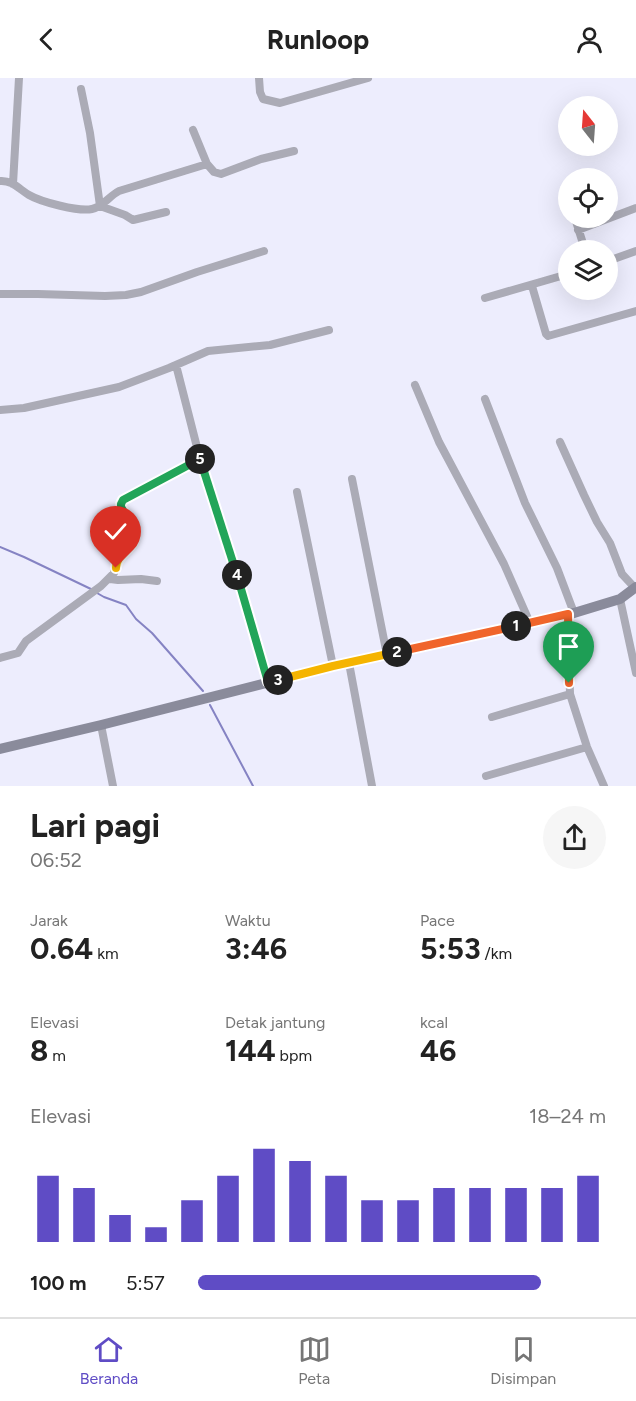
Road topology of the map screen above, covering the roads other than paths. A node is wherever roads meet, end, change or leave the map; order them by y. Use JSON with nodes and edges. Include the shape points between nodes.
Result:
{"nodes":[{"id":1,"x":19,"y":78,"type":"edge"},
{"id":2,"x":259,"y":78,"type":"edge"},
{"id":3,"x":368,"y":78,"type":"edge"},
{"id":4,"x":81,"y":88,"type":"dead end"},
{"id":5,"x":193,"y":130,"type":"dead end"},
{"id":6,"x":294,"y":151,"type":"dead end"},
{"id":7,"x":207,"y":164,"type":"junction"},
{"id":8,"x":0,"y":181,"type":"edge"},
{"id":9,"x":14,"y":184,"type":"junction"},
{"id":10,"x":100,"y":206,"type":"junction"},
{"id":11,"x":636,"y":208,"type":"edge"},
{"id":12,"x":166,"y":212,"type":"dead end"},
{"id":13,"x":578,"y":230,"type":"joint"},
{"id":14,"x":582,"y":240,"type":"edge"},
{"id":15,"x":264,"y":251,"type":"dead end"},
{"id":16,"x":636,"y":251,"type":"edge"},
{"id":17,"x":618,"y":257,"type":"edge"},
{"id":18,"x":558,"y":277,"type":"edge"},
{"id":19,"x":532,"y":286,"type":"junction"},
{"id":20,"x":0,"y":294,"type":"edge"},
{"id":21,"x":485,"y":298,"type":"dead end"},
{"id":22,"x":636,"y":311,"type":"edge"},
{"id":23,"x":329,"y":330,"type":"dead end"},
{"id":24,"x":176,"y":365,"type":"junction"},
{"id":25,"x":415,"y":385,"type":"dead end"},
{"id":26,"x":485,"y":399,"type":"dead end"},
{"id":27,"x":0,"y":410,"type":"edge"},
{"id":28,"x":560,"y":442,"type":"dead end"},
{"id":29,"x":200,"y":459,"type":"junction"},
{"id":30,"x":352,"y":479,"type":"dead end"},
{"id":31,"x":297,"y":492,"type":"dead end"},
{"id":32,"x":110,"y":579,"type":"junction"},
{"id":33,"x":157,"y":581,"type":"dead end"},
{"id":34,"x":635,"y":588,"type":"edge"},
{"id":35,"x":620,"y":599,"type":"junction"},
{"id":36,"x":571,"y":614,"type":"junction"},
{"id":37,"x":530,"y":623,"type":"junction"},
{"id":38,"x":387,"y":655,"type":"junction"},
{"id":39,"x":0,"y":658,"type":"edge"},
{"id":40,"x":349,"y":663,"type":"junction"},
{"id":41,"x":333,"y":666,"type":"junction"},
{"id":42,"x":636,"y":673,"type":"edge"},
{"id":43,"x":268,"y":682,"type":"junction"},
{"id":44,"x":570,"y":694,"type":"junction"},
{"id":45,"x":492,"y":717,"type":"dead end"},
{"id":46,"x":101,"y":725,"type":"junction"},
{"id":47,"x":587,"y":747,"type":"junction"},
{"id":48,"x":0,"y":749,"type":"edge"},
{"id":49,"x":486,"y":776,"type":"dead end"},
{"id":50,"x":113,"y":786,"type":"edge"},
{"id":51,"x":372,"y":786,"type":"edge"},
{"id":52,"x":604,"y":786,"type":"edge"}],
"edges":[{"from":1,"to":9,"type":"street"},
{"from":2,"to":3,"type":"street","via":[[263,99],[280,103]]},
{"from":4,"to":10,"type":"street"},
{"from":5,"to":7,"type":"street"},
{"from":6,"to":7,"type":"street","via":[[221,174]]},
{"from":7,"to":10,"type":"street","via":[[119,191]]},
{"from":8,"to":9,"type":"street"},
{"from":9,"to":10,"type":"street","via":[[55,204],[85,210]]},
{"from":10,"to":12,"type":"street","via":[[133,220]]},
{"from":11,"to":13,"type":"street"},
{"from":13,"to":14,"type":"street"},
{"from":15,"to":20,"type":"street","via":[[126,295]]},
{"from":16,"to":17,"type":"street"},
{"from":18,"to":19,"type":"street"},
{"from":19,"to":21,"type":"street"},
{"from":19,"to":22,"type":"street","via":[[548,336]]},
{"from":23,"to":24,"type":"street","via":[[270,345],[208,351]]},
{"from":24,"to":27,"type":"street","via":[[97,392]]},
{"from":24,"to":29,"type":"street"},
{"from":25,"to":37,"type":"street","via":[[439,442],[504,564]]},
{"from":26,"to":36,"type":"street","via":[[525,503],[555,564]]},
{"from":28,"to":34,"type":"street","via":[[622,574]]},
{"from":29,"to":32,"type":"street","via":[[123,500],[121,506],[136,538],[117,560]]},
{"from":29,"to":43,"type":"street"},
{"from":30,"to":38,"type":"street"},
{"from":31,"to":41,"type":"street"},
{"from":32,"to":33,"type":"street"},
{"from":32,"to":39,"type":"street","via":[[26,641],[18,653]]},
{"from":34,"to":35,"type":"main road"},
{"from":35,"to":36,"type":"main road"},
{"from":35,"to":42,"type":"street"},
{"from":36,"to":37,"type":"main road"},
{"from":36,"to":44,"type":"street"},
{"from":37,"to":38,"type":"main road"},
{"from":38,"to":40,"type":"main road"},
{"from":40,"to":41,"type":"main road"},
{"from":40,"to":51,"type":"street"},
{"from":41,"to":43,"type":"main road"},
{"from":43,"to":46,"type":"main road"},
{"from":44,"to":45,"type":"street"},
{"from":44,"to":47,"type":"street"},
{"from":46,"to":48,"type":"main road"},
{"from":46,"to":50,"type":"street"},
{"from":47,"to":49,"type":"street"},
{"from":47,"to":52,"type":"street"}]}
